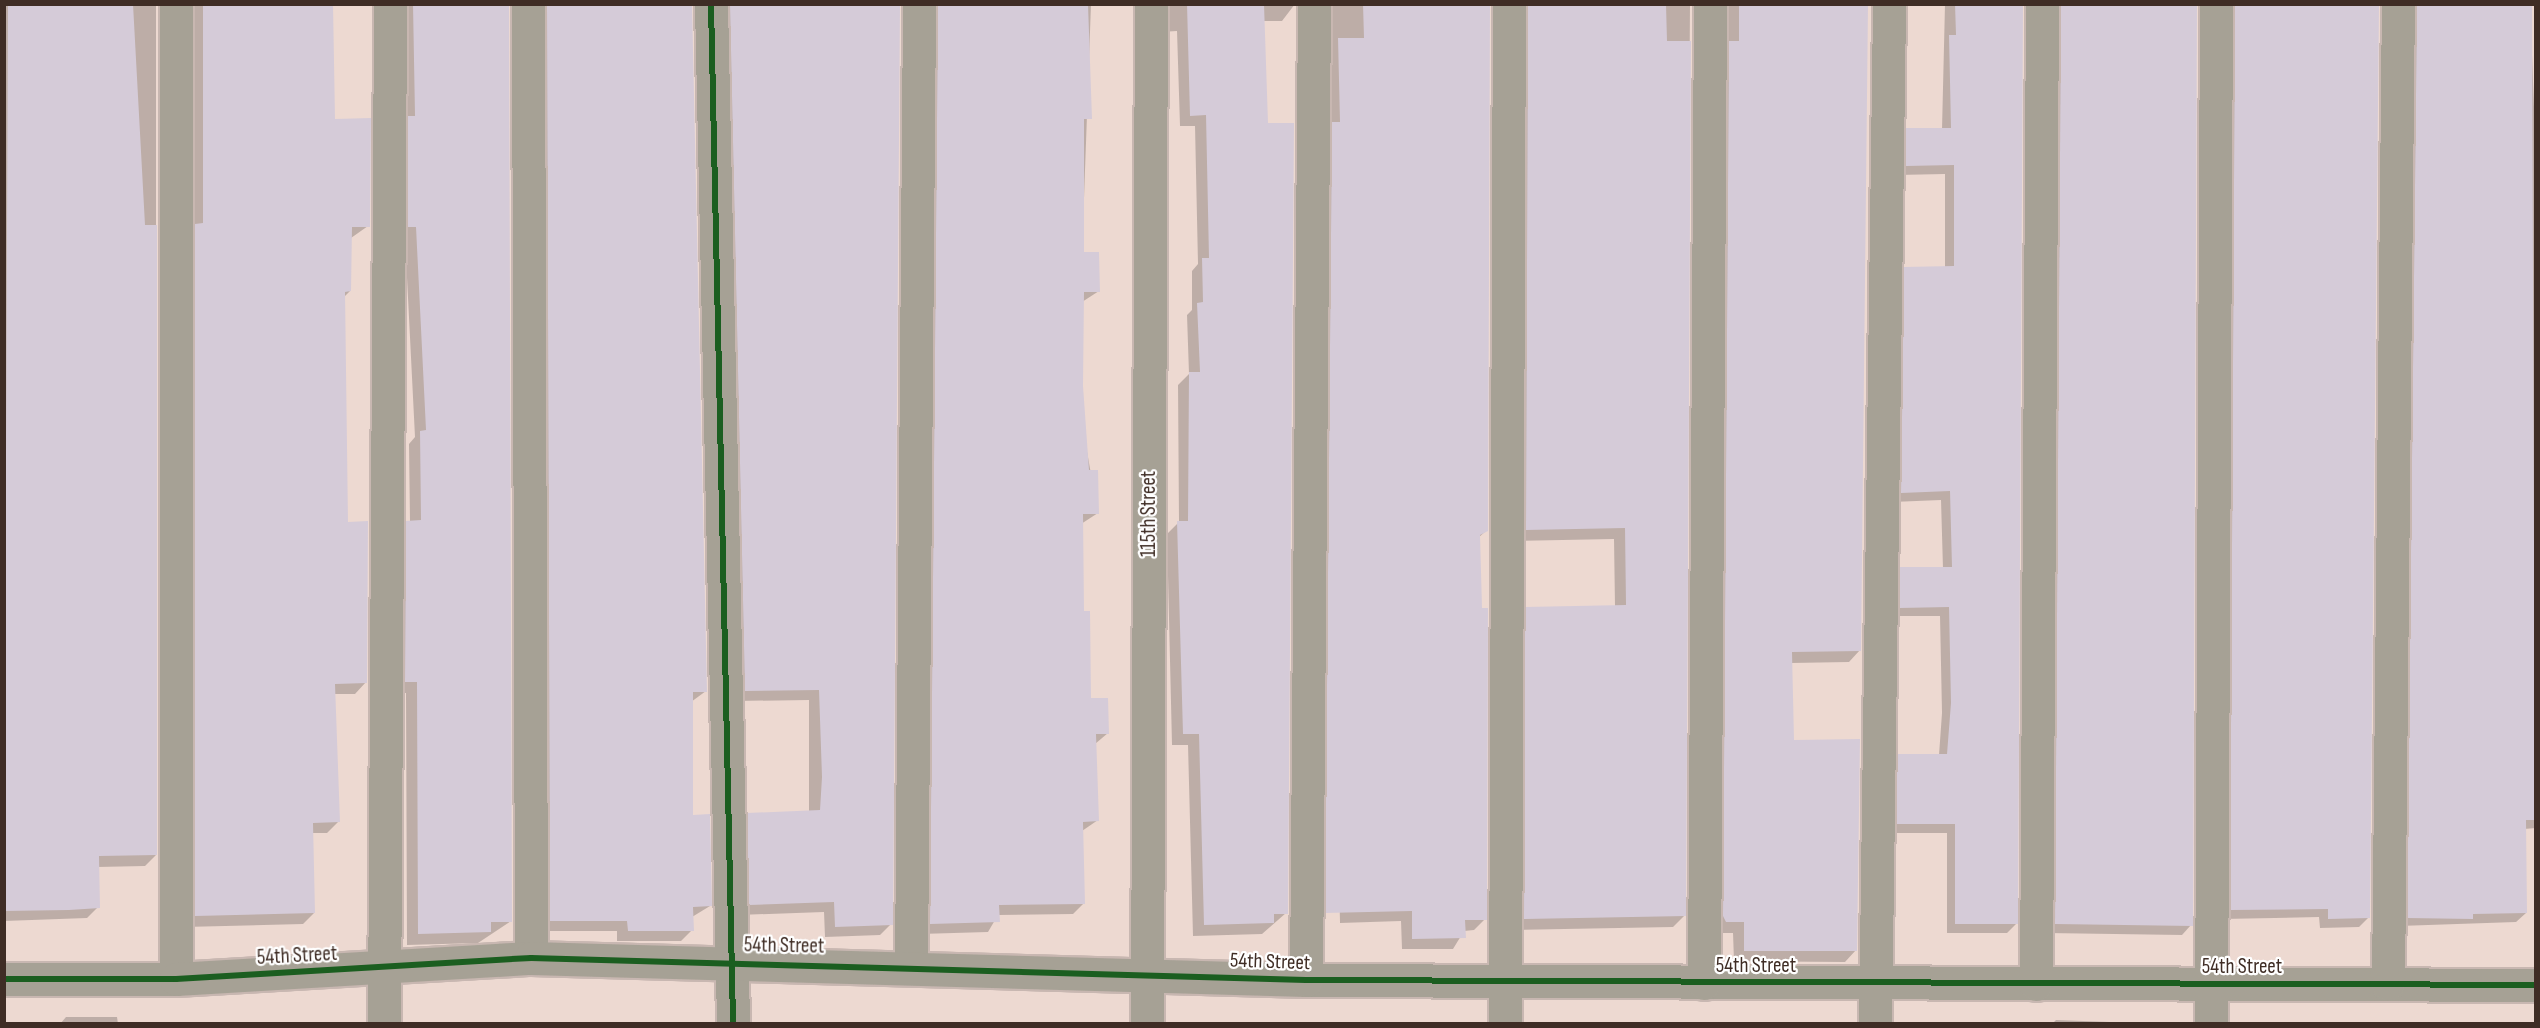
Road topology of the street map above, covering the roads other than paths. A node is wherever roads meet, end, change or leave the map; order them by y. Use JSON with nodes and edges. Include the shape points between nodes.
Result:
{"nodes":[{"id":1,"x":176,"y":4,"type":"edge"},
{"id":2,"x":390,"y":4,"type":"edge"},
{"id":3,"x":528,"y":4,"type":"edge"},
{"id":4,"x":711,"y":4,"type":"edge"},
{"id":5,"x":919,"y":4,"type":"edge"},
{"id":6,"x":1151,"y":4,"type":"edge"},
{"id":7,"x":1314,"y":4,"type":"edge"},
{"id":8,"x":1509,"y":4,"type":"edge"},
{"id":9,"x":1710,"y":4,"type":"edge"},
{"id":10,"x":1889,"y":4,"type":"edge"},
{"id":11,"x":2042,"y":4,"type":"edge"},
{"id":12,"x":2216,"y":4,"type":"edge"},
{"id":13,"x":2398,"y":4,"type":"edge"},
{"id":14,"x":531,"y":958,"type":"junction"},
{"id":15,"x":733,"y":962,"type":"junction"},
{"id":16,"x":911,"y":965,"type":"junction"},
{"id":17,"x":386,"y":967,"type":"junction"},
{"id":18,"x":1148,"y":975,"type":"junction"},
{"id":19,"x":4,"y":979,"type":"edge"},
{"id":20,"x":176,"y":979,"type":"junction"},
{"id":21,"x":1306,"y":980,"type":"junction"},
{"id":22,"x":1505,"y":982,"type":"junction"},
{"id":23,"x":1704,"y":983,"type":"junction"},
{"id":24,"x":1875,"y":984,"type":"junction"},
{"id":25,"x":2036,"y":984,"type":"junction"},
{"id":26,"x":2210,"y":984,"type":"junction"},
{"id":27,"x":2388,"y":984,"type":"junction"},
{"id":28,"x":2535,"y":985,"type":"edge"},
{"id":29,"x":384,"y":1023,"type":"edge"},
{"id":30,"x":733,"y":1023,"type":"edge"},
{"id":31,"x":1147,"y":1023,"type":"edge"},
{"id":32,"x":1505,"y":1023,"type":"edge"},
{"id":33,"x":1875,"y":1023,"type":"edge"},
{"id":34,"x":2211,"y":1023,"type":"edge"}],
"edges":[{"from":1,"to":20,"type":"street"},
{"from":2,"to":17,"type":"street"},
{"from":3,"to":14,"type":"street"},
{"from":4,"to":15,"type":"street"},
{"from":5,"to":16,"type":"street"},
{"from":6,"to":18,"type":"street","name":"115th Street"},
{"from":7,"to":21,"type":"street"},
{"from":8,"to":22,"type":"street"},
{"from":9,"to":23,"type":"street"},
{"from":10,"to":24,"type":"street"},
{"from":11,"to":25,"type":"street"},
{"from":12,"to":26,"type":"street"},
{"from":13,"to":27,"type":"street"},
{"from":14,"to":15,"type":"street","name":"54th Street"},
{"from":14,"to":17,"type":"street","name":"54th Street"},
{"from":15,"to":16,"type":"street","name":"54th Street"},
{"from":15,"to":30,"type":"street"},
{"from":16,"to":18,"type":"street","name":"54th Street"},
{"from":17,"to":20,"type":"street","name":"54th Street"},
{"from":17,"to":29,"type":"street"},
{"from":18,"to":21,"type":"street","name":"54th Street"},
{"from":18,"to":31,"type":"street","name":"115th Street"},
{"from":19,"to":20,"type":"street","name":"54th Street"},
{"from":21,"to":22,"type":"street","name":"54th Street"},
{"from":22,"to":23,"type":"street","name":"54th Street"},
{"from":22,"to":32,"type":"street"},
{"from":23,"to":24,"type":"street","name":"54th Street"},
{"from":24,"to":25,"type":"street","name":"54th Street"},
{"from":24,"to":33,"type":"street"},
{"from":25,"to":26,"type":"street","name":"54th Street"},
{"from":26,"to":27,"type":"street","name":"54th Street"},
{"from":26,"to":34,"type":"street"},
{"from":27,"to":28,"type":"street","name":"54th Street"}]}
